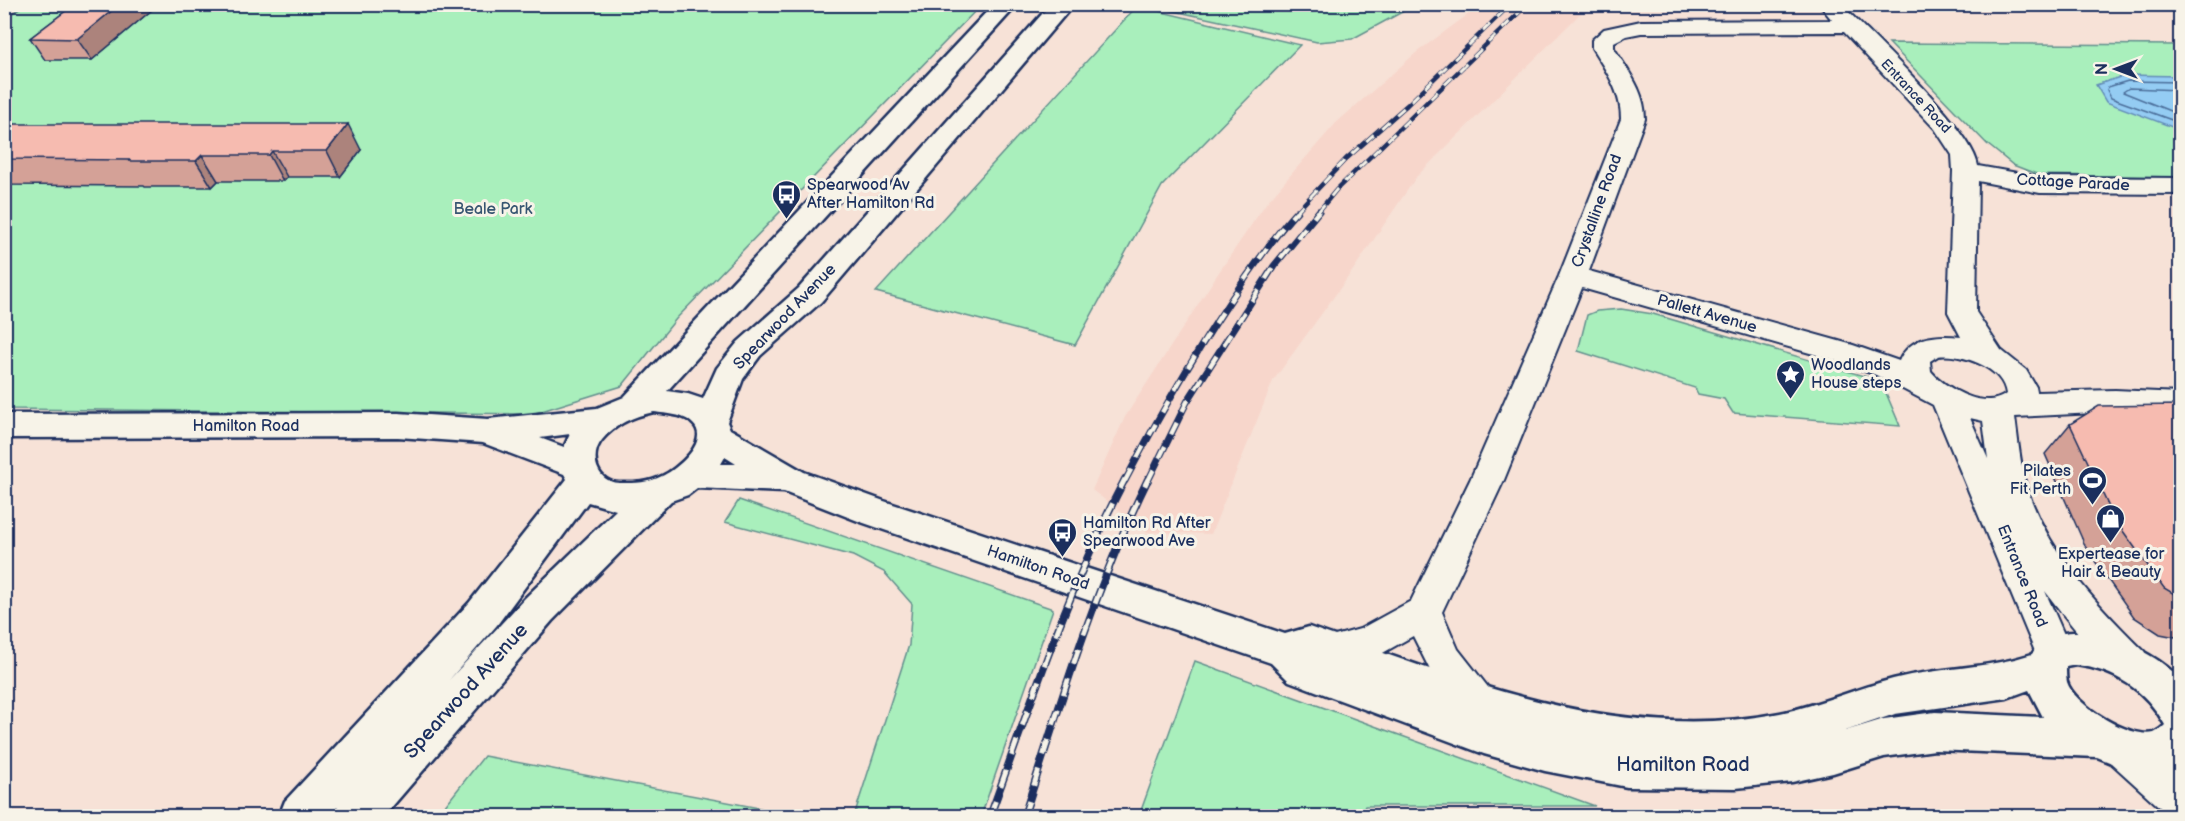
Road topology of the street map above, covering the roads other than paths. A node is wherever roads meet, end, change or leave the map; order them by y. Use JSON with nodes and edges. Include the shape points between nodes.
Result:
{"nodes":[{"id":1,"x":1007,"y":4,"type":"edge"},
{"id":2,"x":1064,"y":4,"type":"edge"},
{"id":3,"x":1829,"y":4,"type":"edge"},
{"id":4,"x":1851,"y":26,"type":"junction"},
{"id":5,"x":1966,"y":171,"type":"junction"},
{"id":6,"x":2181,"y":186,"type":"edge"},
{"id":7,"x":1573,"y":276,"type":"junction"},
{"id":8,"x":1962,"y":312,"type":"junction"},
{"id":9,"x":1926,"y":349,"type":"junction"},
{"id":10,"x":1842,"y":352,"type":"junction"},
{"id":11,"x":1998,"y":363,"type":"junction"},
{"id":12,"x":1939,"y":394,"type":"junction"},
{"id":13,"x":2115,"y":401,"type":"junction"},
{"id":14,"x":636,"y":404,"type":"junction"},
{"id":15,"x":2181,"y":404,"type":"edge"},
{"id":16,"x":2007,"y":407,"type":"junction"},
{"id":17,"x":605,"y":419,"type":"junction"},
{"id":18,"x":4,"y":426,"type":"edge"},
{"id":19,"x":713,"y":428,"type":"junction"},
{"id":20,"x":488,"y":431,"type":"junction"},
{"id":21,"x":580,"y":473,"type":"junction"},
{"id":22,"x":694,"y":475,"type":"junction"},
{"id":23,"x":792,"y":481,"type":"junction"},
{"id":24,"x":657,"y":494,"type":"junction"},
{"id":25,"x":1424,"y":612,"type":"junction"},
{"id":26,"x":1285,"y":651,"type":"junction"},
{"id":27,"x":1330,"y":652,"type":"junction"},
{"id":28,"x":2050,"y":661,"type":"junction"},
{"id":29,"x":2152,"y":672,"type":"edge"},
{"id":30,"x":1477,"y":703,"type":"junction"},
{"id":31,"x":2181,"y":712,"type":"edge"},
{"id":32,"x":2181,"y":738,"type":"edge"},
{"id":33,"x":2112,"y":743,"type":"junction"},
{"id":34,"x":2181,"y":798,"type":"edge"},
{"id":35,"x":301,"y":816,"type":"edge"},
{"id":36,"x":356,"y":816,"type":"edge"}],
"edges":[{"from":1,"to":14,"type":"main road"},
{"from":2,"to":19,"type":"main road","name":"Spearwood Avenue","via":[[810,295],[749,349],[728,376]]},
{"from":3,"to":4,"type":"street","name":"Entrance Road"},
{"from":4,"to":5,"type":"street","name":"Entrance Road","via":[[1956,140],[1964,155]]},
{"from":4,"to":7,"type":"street","name":"Crystalline Road","via":[[1641,27],[1610,33],[1603,40],[1603,48],[1629,91],[1633,119]]},
{"from":5,"to":6,"type":"street","name":"Cottage Parade","via":[[2040,185]]},
{"from":5,"to":8,"type":"street","name":"Entrance Road"},
{"from":7,"to":10,"type":"street","name":"Pallett Avenue"},
{"from":7,"to":25,"type":"street","name":"Crystalline Road","via":[[1487,480]]},
{"from":8,"to":9,"type":"street","via":[[1947,334]]},
{"from":8,"to":11,"type":"street"},
{"from":9,"to":10,"type":"street","name":"Pallett Avenue"},
{"from":9,"to":11,"type":"street","name":"Pallett Avenue","via":[[1957,346]]},
{"from":9,"to":12,"type":"street","name":"Entrance Road","via":[[1914,359],[1914,368],[1920,379]]},
{"from":10,"to":12,"type":"street","name":"Pallett Avenue","via":[[1887,368]]},
{"from":11,"to":13,"type":"street","via":[[2030,378]]},
{"from":11,"to":16,"type":"street","name":"Entrance Road","via":[[2016,379],[2021,390],[2020,400]]},
{"from":12,"to":16,"type":"street","name":"Pallett Avenue","via":[[1981,410]]},
{"from":12,"to":28,"type":"street","name":"Entrance Road"},
{"from":13,"to":15,"type":"street"},
{"from":13,"to":16,"type":"street"},
{"from":14,"to":17,"type":"main road"},
{"from":14,"to":19,"type":"main road","via":[[689,404],[702,411]]},
{"from":16,"to":29,"type":"street","name":"Entrance Road","via":[[2009,484],[2034,541],[2101,634]]},
{"from":17,"to":20,"type":"main road","name":"Hamilton Road"},
{"from":17,"to":21,"type":"main road","via":[[589,433],[580,449]]},
{"from":18,"to":20,"type":"main road","name":"Hamilton Road","via":[[398,425]]},
{"from":19,"to":22,"type":"main road","via":[[709,456]]},
{"from":19,"to":23,"type":"main road","name":"Hamilton Road"},
{"from":20,"to":21,"type":"main road","name":"Hamilton Road"},
{"from":21,"to":24,"type":"main road","via":[[597,491],[614,497]]},
{"from":21,"to":35,"type":"main road","via":[[483,614]]},
{"from":22,"to":23,"type":"main road","name":"Hamilton Road"},
{"from":22,"to":24,"type":"main road"},
{"from":23,"to":26,"type":"main road","name":"Hamilton Road","via":[[881,515]]},
{"from":24,"to":36,"type":"main road","name":"Spearwood Avenue","via":[[610,536],[503,647]]},
{"from":25,"to":27,"type":"street","via":[[1368,643]]},
{"from":25,"to":30,"type":"street","via":[[1434,644],[1451,674]]},
{"from":26,"to":27,"type":"main road","name":"Hamilton Road","via":[[1309,644]]},
{"from":26,"to":33,"type":"main road","name":"Hamilton Road","via":[[1303,669],[1484,735],[1545,752],[1627,767],[1736,768],[1792,762],[1884,738],[1935,731]]},
{"from":27,"to":30,"type":"main road","name":"Hamilton Road"},
{"from":28,"to":29,"type":"main road","name":"Hamilton Road","via":[[2065,650],[2087,649],[2113,655]]},
{"from":28,"to":30,"type":"main road","name":"Hamilton Road","via":[[2007,680],[1895,696],[1780,732],[1722,739],[1646,740],[1596,733]]},
{"from":28,"to":33,"type":"main road","via":[[2046,680],[2064,711],[2080,726]]},
{"from":29,"to":31,"type":"main road"},
{"from":32,"to":33,"type":"main road","name":"Hamilton Road","via":[[2165,751],[2146,752]]},
{"from":33,"to":34,"type":"street"}]}
